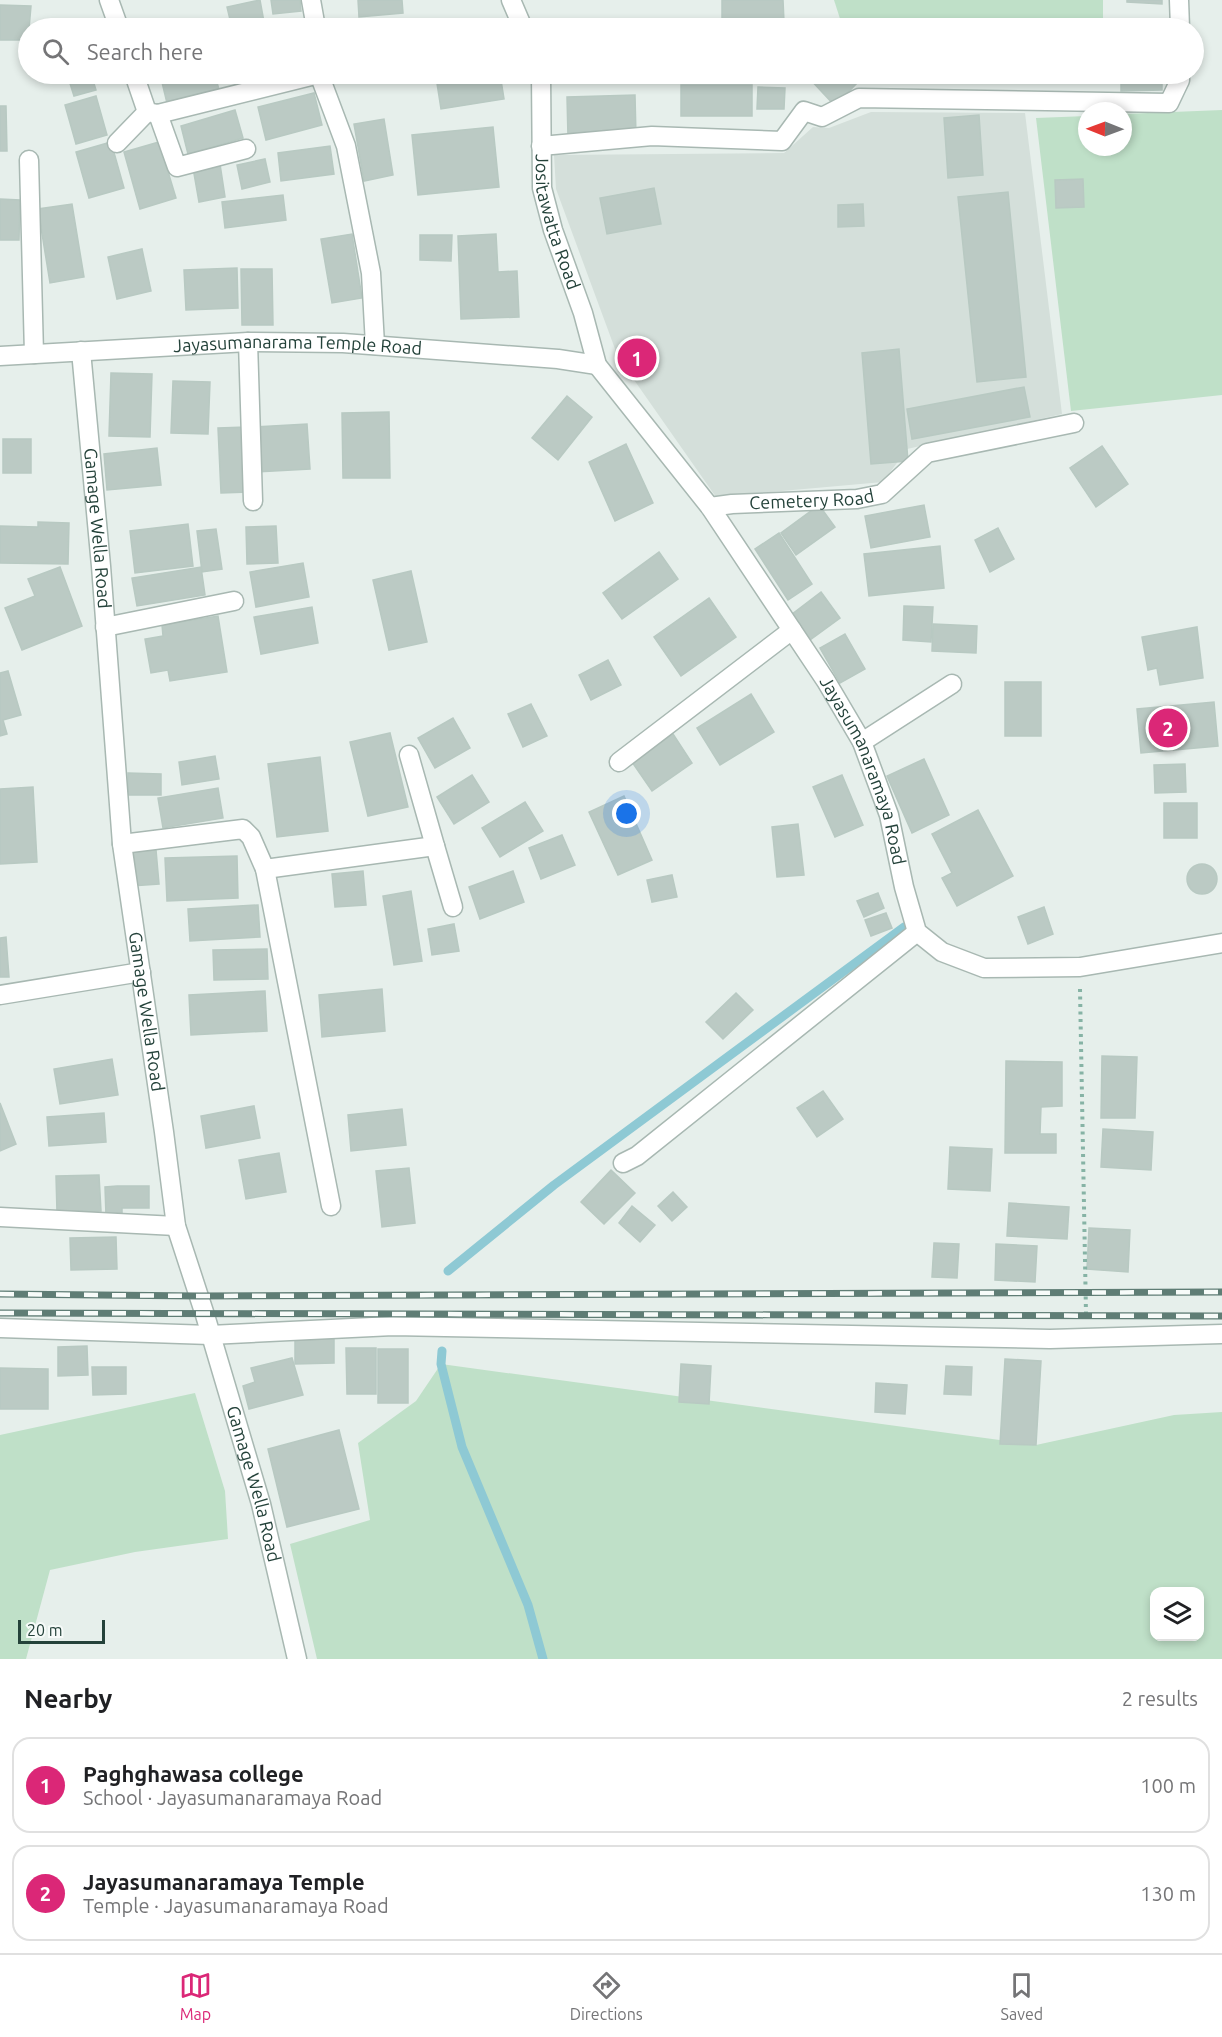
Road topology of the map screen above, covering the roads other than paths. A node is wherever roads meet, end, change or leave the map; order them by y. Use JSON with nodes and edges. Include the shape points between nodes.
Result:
{"nodes":[{"id":1,"x":109,"y":0,"type":"edge"},
{"id":2,"x":311,"y":0,"type":"edge"},
{"id":3,"x":511,"y":0,"type":"edge"},
{"id":4,"x":1179,"y":0,"type":"edge"},
{"id":5,"x":115,"y":18,"type":"edge"},
{"id":6,"x":314,"y":18,"type":"edge"},
{"id":7,"x":519,"y":18,"type":"edge"},
{"id":8,"x":1180,"y":18,"type":"edge"},
{"id":9,"x":139,"y":84,"type":"edge"},
{"id":10,"x":276,"y":84,"type":"edge"},
{"id":11,"x":323,"y":84,"type":"edge"},
{"id":12,"x":541,"y":84,"type":"edge"},
{"id":13,"x":1178,"y":84,"type":"edge"},
{"id":14,"x":152,"y":113,"type":"junction"},
{"id":15,"x":117,"y":143,"type":"dead end"},
{"id":16,"x":541,"y":146,"type":"junction"},
{"id":17,"x":246,"y":149,"type":"dead end"},
{"id":18,"x":29,"y":160,"type":"dead end"},
{"id":19,"x":248,"y":342,"type":"junction"},
{"id":20,"x":375,"y":345,"type":"junction"},
{"id":21,"x":81,"y":351,"type":"junction"},
{"id":22,"x":34,"y":354,"type":"junction"},
{"id":23,"x":0,"y":356,"type":"edge"},
{"id":24,"x":597,"y":365,"type":"junction"},
{"id":25,"x":1074,"y":423,"type":"dead end"},
{"id":26,"x":253,"y":501,"type":"dead end"},
{"id":27,"x":710,"y":507,"type":"junction"},
{"id":28,"x":234,"y":601,"type":"dead end"},
{"id":29,"x":105,"y":627,"type":"junction"},
{"id":30,"x":792,"y":630,"type":"junction"},
{"id":31,"x":952,"y":684,"type":"dead end"},
{"id":32,"x":862,"y":742,"type":"junction"},
{"id":33,"x":409,"y":755,"type":"dead end"},
{"id":34,"x":619,"y":762,"type":"dead end"},
{"id":35,"x":122,"y":844,"type":"junction"},
{"id":36,"x":435,"y":846,"type":"junction"},
{"id":37,"x":265,"y":869,"type":"junction"},
{"id":38,"x":453,"y":908,"type":"dead end"},
{"id":39,"x":917,"y":932,"type":"junction"},
{"id":40,"x":1222,"y":943,"type":"edge"},
{"id":41,"x":141,"y":972,"type":"junction"},
{"id":42,"x":0,"y":995,"type":"edge"},
{"id":43,"x":623,"y":1163,"type":"dead end"},
{"id":44,"x":331,"y":1206,"type":"dead end"},
{"id":45,"x":0,"y":1217,"type":"edge"},
{"id":46,"x":176,"y":1226,"type":"junction"},
{"id":47,"x":0,"y":1328,"type":"edge"},
{"id":48,"x":1222,"y":1334,"type":"edge"},
{"id":49,"x":210,"y":1335,"type":"junction"},
{"id":50,"x":297,"y":1659,"type":"edge"}],
"edges":[{"from":1,"to":5,"type":"street"},
{"from":2,"to":6,"type":"street"},
{"from":3,"to":7,"type":"street"},
{"from":4,"to":8,"type":"street"},
{"from":9,"to":14,"type":"street"},
{"from":10,"to":14,"type":"street"},
{"from":11,"to":20,"type":"street","via":[[346,146],[371,273]]},
{"from":12,"to":16,"type":"street","name":"Jositawatta Road"},
{"from":13,"to":16,"type":"street","via":[[1169,103],[859,98],[822,117],[804,111],[782,141],[652,136]]},
{"from":14,"to":15,"type":"street"},
{"from":14,"to":17,"type":"street","via":[[177,167]]},
{"from":16,"to":24,"type":"street","name":"Jositawatta Road","via":[[542,188]]},
{"from":18,"to":22,"type":"street"},
{"from":19,"to":20,"type":"street","name":"Jayasumanarama Temple Road"},
{"from":19,"to":21,"type":"street","name":"Jayasumanarama Temple Road"},
{"from":19,"to":26,"type":"street"},
{"from":20,"to":24,"type":"street","name":"Jayasumanarama Temple Road"},
{"from":21,"to":22,"type":"street","name":"Jayasumanarama Temple Road"},
{"from":21,"to":29,"type":"street","name":"Gamage Wella Road"},
{"from":22,"to":23,"type":"street","name":"Jayasumanarama Temple Road"},
{"from":24,"to":27,"type":"street","name":"Jayasumanaramaya Road"},
{"from":25,"to":27,"type":"street","name":"Cemetery Road","via":[[927,453],[882,494],[856,499]]},
{"from":27,"to":30,"type":"street","name":"Jayasumanaramaya Road"},
{"from":28,"to":29,"type":"street"},
{"from":29,"to":35,"type":"street","name":"Gamage Wella Road"},
{"from":30,"to":32,"type":"street","name":"Jayasumanaramaya Road"},
{"from":30,"to":34,"type":"street"},
{"from":31,"to":32,"type":"street"},
{"from":32,"to":39,"type":"street","name":"Jayasumanaramaya Road","via":[[889,815]]},
{"from":33,"to":36,"type":"street"},
{"from":35,"to":37,"type":"street","via":[[243,829],[251,837]]},
{"from":35,"to":41,"type":"street","name":"Gamage Wella Road"},
{"from":36,"to":37,"type":"street"},
{"from":36,"to":38,"type":"street"},
{"from":37,"to":44,"type":"street"},
{"from":39,"to":40,"type":"street","via":[[942,952],[984,968],[1080,967]]},
{"from":39,"to":43,"type":"street","via":[[637,1156]]},
{"from":41,"to":42,"type":"street"},
{"from":41,"to":46,"type":"street","name":"Gamage Wella Road"},
{"from":45,"to":46,"type":"street"},
{"from":46,"to":49,"type":"street","name":"Gamage Wella Road"},
{"from":47,"to":49,"type":"street"},
{"from":48,"to":49,"type":"street","via":[[1087,1338],[393,1326]]},
{"from":49,"to":50,"type":"street","name":"Gamage Wella Road","via":[[261,1504]]}]}
